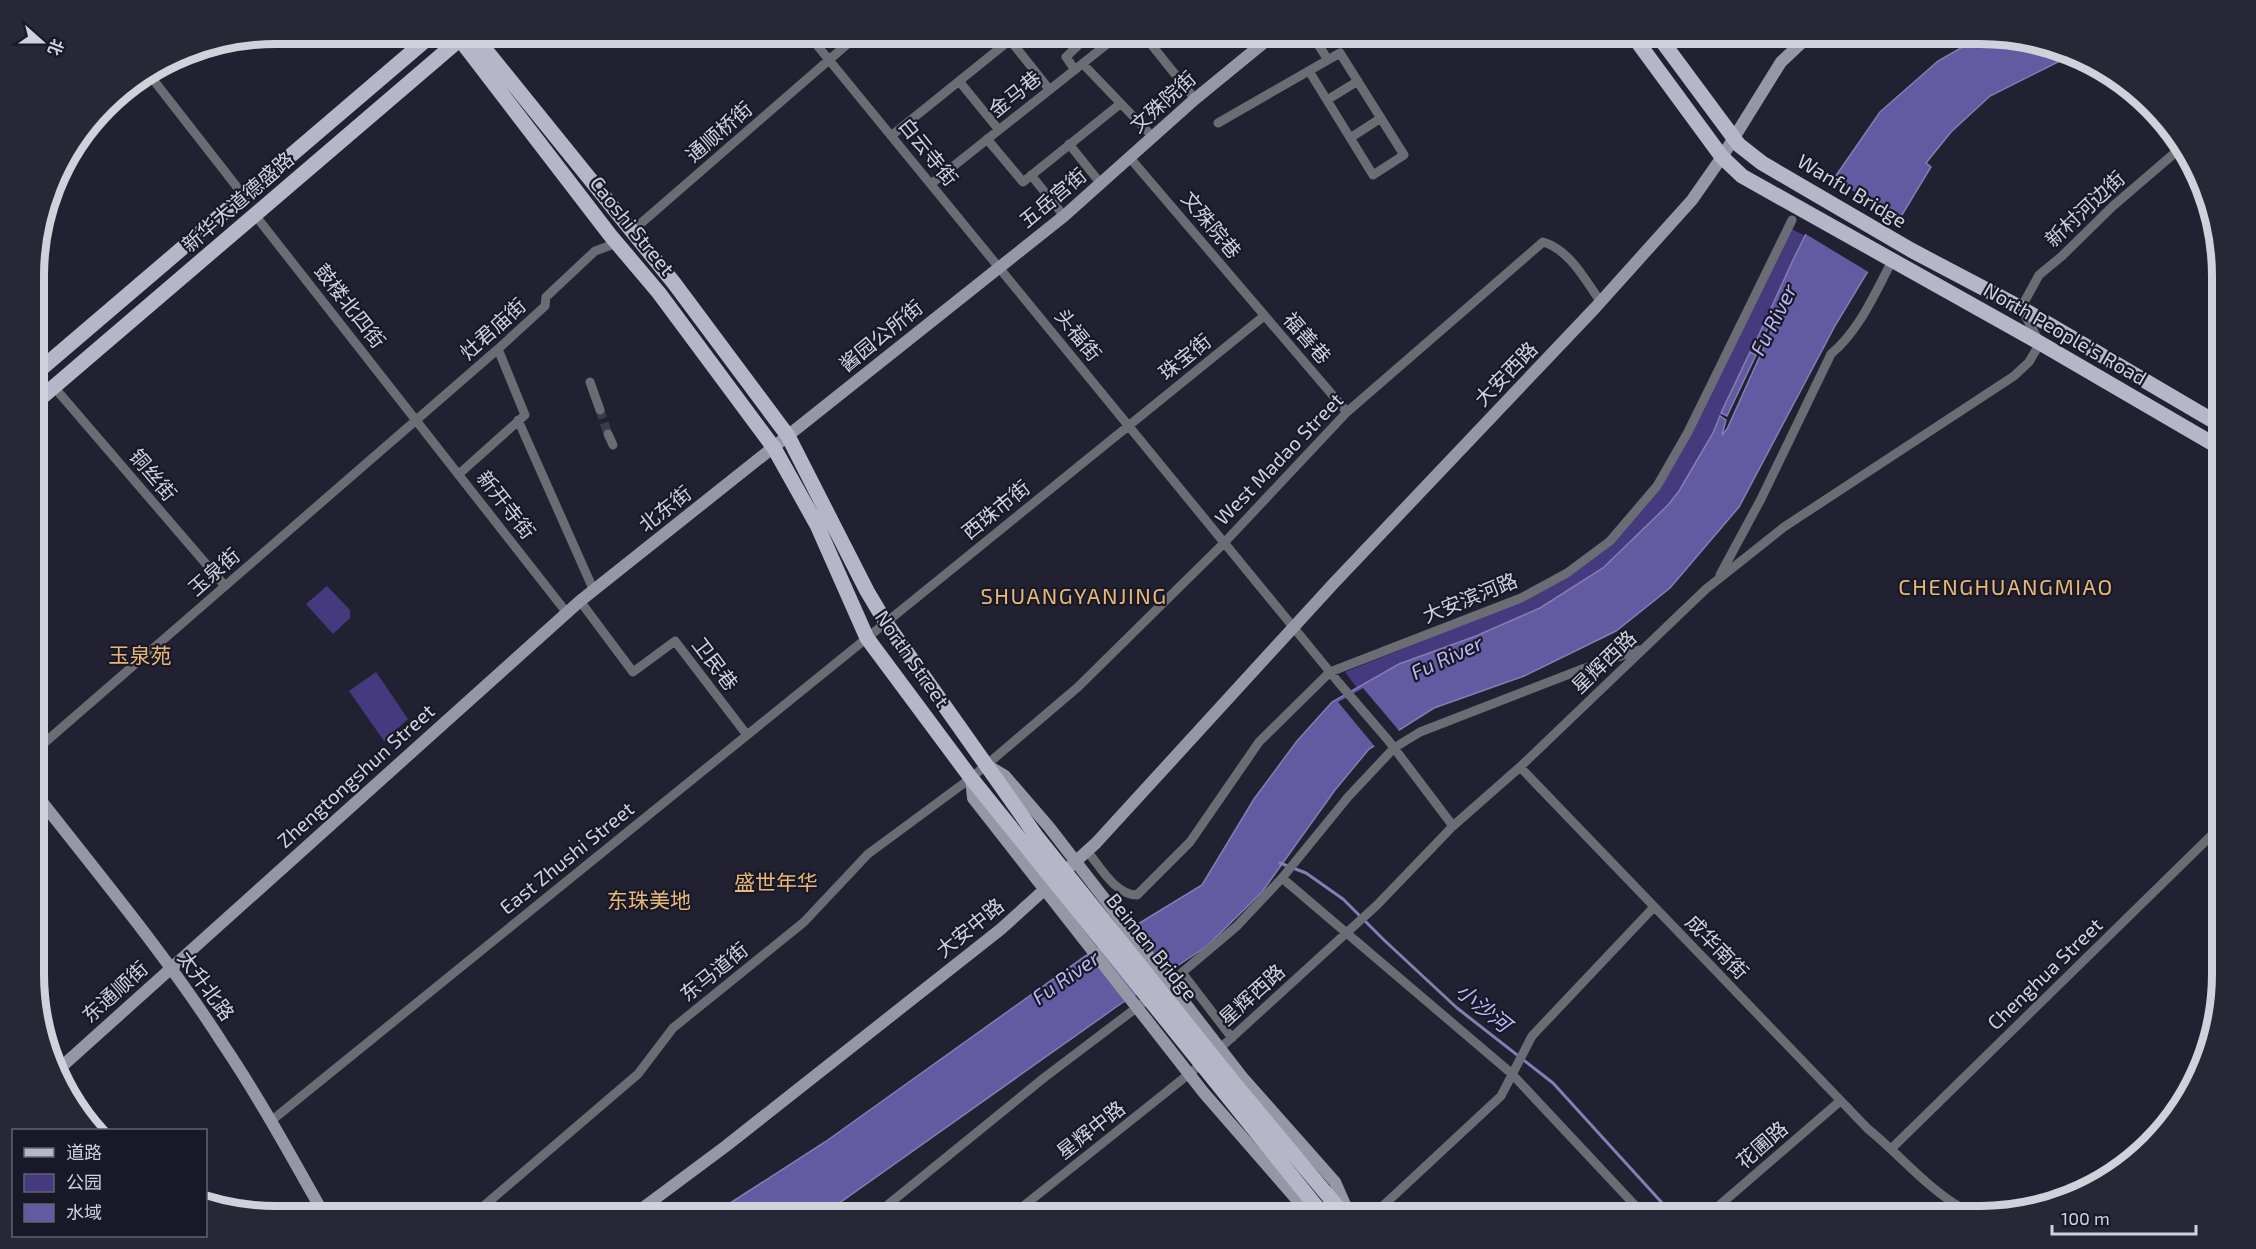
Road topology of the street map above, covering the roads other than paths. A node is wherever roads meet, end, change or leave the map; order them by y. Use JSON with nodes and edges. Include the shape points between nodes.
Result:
{"nodes":[{"id":1,"x":421,"y":44,"type":"edge"},
{"id":2,"x":453,"y":44,"type":"edge"},
{"id":3,"x":471,"y":44,"type":"edge"},
{"id":4,"x":472,"y":44,"type":"edge"},
{"id":5,"x":816,"y":44,"type":"edge"},
{"id":6,"x":848,"y":44,"type":"edge"},
{"id":7,"x":1005,"y":44,"type":"edge"},
{"id":8,"x":1013,"y":44,"type":"edge"},
{"id":9,"x":1078,"y":44,"type":"edge"},
{"id":10,"x":1107,"y":44,"type":"edge"},
{"id":11,"x":1151,"y":44,"type":"edge"},
{"id":12,"x":1262,"y":44,"type":"edge"},
{"id":13,"x":1318,"y":44,"type":"edge"},
{"id":14,"x":1639,"y":44,"type":"edge"},
{"id":15,"x":1664,"y":44,"type":"edge"},
{"id":16,"x":1800,"y":44,"type":"edge"},
{"id":17,"x":830,"y":60,"type":"junction"},
{"id":18,"x":1328,"y":60,"type":"junction"},
{"id":19,"x":1079,"y":67,"type":"junction"},
{"id":20,"x":1309,"y":71,"type":"junction"},
{"id":21,"x":153,"y":79,"type":"edge"},
{"id":22,"x":959,"y":81,"type":"junction"},
{"id":23,"x":1358,"y":81,"type":"junction"},
{"id":24,"x":1049,"y":89,"type":"junction"},
{"id":25,"x":1195,"y":99,"type":"junction"},
{"id":26,"x":1327,"y":100,"type":"junction"},
{"id":27,"x":1120,"y":104,"type":"junction"},
{"id":28,"x":1381,"y":118,"type":"junction"},
{"id":29,"x":1218,"y":123,"type":"dead end"},
{"id":30,"x":999,"y":130,"type":"junction"},
{"id":31,"x":891,"y":136,"type":"junction"},
{"id":32,"x":1153,"y":137,"type":"junction"},
{"id":33,"x":1734,"y":137,"type":"junction"},
{"id":34,"x":1350,"y":138,"type":"junction"},
{"id":35,"x":987,"y":139,"type":"junction"},
{"id":36,"x":1069,"y":144,"type":"junction"},
{"id":37,"x":2176,"y":152,"type":"edge"},
{"id":38,"x":1722,"y":157,"type":"junction"},
{"id":39,"x":1130,"y":158,"type":"junction"},
{"id":40,"x":1031,"y":175,"type":"junction"},
{"id":41,"x":931,"y":184,"type":"junction"},
{"id":42,"x":1101,"y":184,"type":"junction"},
{"id":43,"x":244,"y":196,"type":"junction"},
{"id":44,"x":255,"y":214,"type":"junction"},
{"id":45,"x":1064,"y":216,"type":"junction"},
{"id":46,"x":1792,"y":220,"type":"dead end"},
{"id":47,"x":632,"y":231,"type":"junction"},
{"id":48,"x":617,"y":243,"type":"junction"},
{"id":49,"x":1911,"y":250,"type":"joint"},
{"id":50,"x":1888,"y":260,"type":"junction"},
{"id":51,"x":999,"y":267,"type":"junction"},
{"id":52,"x":1601,"y":302,"type":"junction"},
{"id":53,"x":2021,"y":308,"type":"junction"},
{"id":54,"x":1264,"y":316,"type":"junction"},
{"id":55,"x":2040,"y":343,"type":"junction"},
{"id":56,"x":498,"y":349,"type":"junction"},
{"id":57,"x":44,"y":358,"type":"edge"},
{"id":58,"x":48,"y":363,"type":"junction"},
{"id":59,"x":44,"y":366,"type":"edge"},
{"id":60,"x":590,"y":382,"type":"dead end"},
{"id":61,"x":54,"y":387,"type":"junction"},
{"id":62,"x":44,"y":395,"type":"edge"},
{"id":63,"x":600,"y":410,"type":"tunnel mouth"},
{"id":64,"x":1347,"y":412,"type":"junction"},
{"id":65,"x":416,"y":420,"type":"junction"},
{"id":66,"x":518,"y":420,"type":"junction"},
{"id":67,"x":2212,"y":420,"type":"edge"},
{"id":68,"x":1129,"y":426,"type":"junction"},
{"id":69,"x":608,"y":434,"type":"tunnel mouth"},
{"id":70,"x":788,"y":436,"type":"junction"},
{"id":71,"x":2212,"y":443,"type":"edge"},
{"id":72,"x":613,"y":445,"type":"dead end"},
{"id":73,"x":774,"y":448,"type":"junction"},
{"id":74,"x":459,"y":474,"type":"junction"},
{"id":75,"x":1224,"y":543,"type":"junction"},
{"id":76,"x":1718,"y":579,"type":"junction"},
{"id":77,"x":225,"y":586,"type":"junction"},
{"id":78,"x":594,"y":591,"type":"junction"},
{"id":79,"x":580,"y":601,"type":"junction"},
{"id":80,"x":567,"y":613,"type":"junction"},
{"id":81,"x":886,"y":623,"type":"junction"},
{"id":82,"x":1294,"y":627,"type":"junction"},
{"id":83,"x":867,"y":638,"type":"junction"},
{"id":84,"x":1643,"y":649,"type":"junction"},
{"id":85,"x":1330,"y":672,"type":"junction"},
{"id":86,"x":747,"y":735,"type":"junction"},
{"id":87,"x":44,"y":743,"type":"edge"},
{"id":88,"x":1391,"y":744,"type":"junction"},
{"id":89,"x":987,"y":765,"type":"junction"},
{"id":90,"x":1520,"y":767,"type":"junction"},
{"id":91,"x":971,"y":778,"type":"junction"},
{"id":92,"x":44,"y":805,"type":"edge"},
{"id":93,"x":1453,"y":826,"type":"junction"},
{"id":94,"x":2212,"y":836,"type":"edge"},
{"id":95,"x":1032,"y":841,"type":"junction"},
{"id":96,"x":1088,"y":851,"type":"junction"},
{"id":97,"x":1284,"y":875,"type":"junction"},
{"id":98,"x":1654,"y":907,"type":"junction"},
{"id":99,"x":1350,"y":931,"type":"junction"},
{"id":100,"x":171,"y":969,"type":"junction"},
{"id":101,"x":1183,"y":974,"type":"junction"},
{"id":102,"x":1232,"y":1038,"type":"junction"},
{"id":103,"x":63,"y":1066,"type":"edge"},
{"id":104,"x":1513,"y":1070,"type":"junction"},
{"id":105,"x":1193,"y":1071,"type":"joint"},
{"id":106,"x":1227,"y":1088,"type":"junction"},
{"id":107,"x":1839,"y":1102,"type":"junction"},
{"id":108,"x":271,"y":1121,"type":"junction"},
{"id":109,"x":1892,"y":1148,"type":"junction"},
{"id":110,"x":319,"y":1206,"type":"edge"},
{"id":111,"x":484,"y":1206,"type":"edge"},
{"id":112,"x":646,"y":1206,"type":"edge"},
{"id":113,"x":886,"y":1206,"type":"edge"},
{"id":114,"x":1024,"y":1206,"type":"edge"},
{"id":115,"x":1304,"y":1206,"type":"edge"},
{"id":116,"x":1316,"y":1206,"type":"edge"},
{"id":117,"x":1336,"y":1206,"type":"edge"},
{"id":118,"x":1346,"y":1206,"type":"edge"},
{"id":119,"x":1383,"y":1206,"type":"edge"},
{"id":120,"x":1636,"y":1206,"type":"edge"},
{"id":121,"x":1719,"y":1206,"type":"edge"},
{"id":122,"x":1958,"y":1206,"type":"edge"}],
"edges":[{"from":1,"to":43,"type":"main road","name":"新华大道德盛路"},
{"from":2,"to":44,"type":"main road","name":"新华大道德盛路"},
{"from":3,"to":48,"type":"main road","name":"Caoshi Street"},
{"from":4,"to":47,"type":"main road","name":"Caoshi Street"},
{"from":5,"to":17,"type":"street","name":"白云寺街"},
{"from":6,"to":17,"type":"street","name":"通顺桥街"},
{"from":7,"to":22,"type":"street"},
{"from":8,"to":24,"type":"street"},
{"from":9,"to":19,"type":"street","via":[[1066,57]]},
{"from":10,"to":19,"type":"street","name":"金马巷"},
{"from":11,"to":25,"type":"street"},
{"from":12,"to":25,"type":"street","name":"文殊院街"},
{"from":13,"to":18,"type":"street"},
{"from":14,"to":38,"type":"main road","name":"Wanfu Bridge"},
{"from":15,"to":33,"type":"main road","name":"Wanfu Bridge"},
{"from":16,"to":33,"type":"street","name":"大安西路","via":[[1781,62]]},
{"from":17,"to":31,"type":"street","name":"白云寺街"},
{"from":17,"to":47,"type":"street","name":"通顺桥街"},
{"from":18,"to":20,"type":"street"},
{"from":18,"to":23,"type":"street","via":[[1340,53]]},
{"from":19,"to":24,"type":"street","name":"金马巷"},
{"from":19,"to":27,"type":"street"},
{"from":20,"to":26,"type":"street"},
{"from":20,"to":29,"type":"street"},
{"from":21,"to":43,"type":"street"},
{"from":22,"to":30,"type":"street"},
{"from":22,"to":31,"type":"street"},
{"from":23,"to":26,"type":"street"},
{"from":23,"to":28,"type":"street"},
{"from":24,"to":30,"type":"street","name":"金马巷"},
{"from":25,"to":32,"type":"street","name":"文殊院街"},
{"from":26,"to":34,"type":"street"},
{"from":27,"to":32,"type":"street"},
{"from":27,"to":36,"type":"street"},
{"from":28,"to":34,"type":"street"},
{"from":28,"to":34,"type":"street","via":[[1404,155],[1373,174]]},
{"from":30,"to":35,"type":"street","name":"金马巷"},
{"from":31,"to":41,"type":"street","name":"白云寺街"},
{"from":32,"to":39,"type":"street","name":"文殊院街"},
{"from":33,"to":38,"type":"street","name":"大安西路"},
{"from":33,"to":49,"type":"main road","name":"Wanfu Bridge","via":[[1772,168]]},
{"from":35,"to":40,"type":"street","via":[[1023,182]]},
{"from":35,"to":41,"type":"street","name":"金马巷"},
{"from":36,"to":40,"type":"street"},
{"from":36,"to":42,"type":"street"},
{"from":37,"to":53,"type":"street","name":"新村河边街","via":[[2039,275]]},
{"from":38,"to":50,"type":"main road","name":"Wanfu Bridge","via":[[1742,176]]},
{"from":38,"to":52,"type":"street","name":"大安西路","via":[[1692,200]]},
{"from":39,"to":42,"type":"street","name":"五岳宫街"},
{"from":39,"to":54,"type":"street","name":"文殊院巷"},
{"from":40,"to":45,"type":"street"},
{"from":41,"to":51,"type":"street","name":"白云寺街"},
{"from":42,"to":45,"type":"street","name":"五岳宫街"},
{"from":43,"to":58,"type":"main road","name":"新华大道德盛路"},
{"from":44,"to":61,"type":"main road","name":"新华大道德盛路"},
{"from":44,"to":65,"type":"street","name":"鼓楼北四街"},
{"from":45,"to":51,"type":"street","name":"五岳宫街"},
{"from":46,"to":85,"type":"street","name":"大安滨河路","via":[[1688,432],[1657,486],[1610,541],[1567,573],[1521,598]]},
{"from":47,"to":70,"type":"main road","name":"Caoshi Street"},
{"from":48,"to":56,"type":"street","name":"灶君庙街","via":[[595,252]]},
{"from":48,"to":73,"type":"main road","name":"Caoshi Street","via":[[660,293]]},
{"from":49,"to":53,"type":"main road","name":"North People's Road"},
{"from":50,"to":55,"type":"main road","name":"North People's Road"},
{"from":50,"to":76,"type":"street","via":[[1857,323],[1831,354]]},
{"from":51,"to":68,"type":"street","name":"头福街"},
{"from":51,"to":70,"type":"street","name":"酱园公所街"},
{"from":52,"to":64,"type":"street","name":"West Madao Street","via":[[1563,252],[1543,242]]},
{"from":52,"to":82,"type":"street","name":"大安西路"},
{"from":53,"to":55,"type":"street"},
{"from":53,"to":67,"type":"main road","name":"North People's Road"},
{"from":54,"to":64,"type":"street","name":"福善巷"},
{"from":54,"to":68,"type":"street","name":"珠宝街"},
{"from":55,"to":71,"type":"main road","name":"North People's Road"},
{"from":55,"to":76,"type":"street","name":"星辉西路","via":[[2029,362],[2014,376],[1785,527]]},
{"from":56,"to":65,"type":"street","name":"灶君庙街"},
{"from":56,"to":66,"type":"street","via":[[525,415]]},
{"from":57,"to":58,"type":"street"},
{"from":58,"to":59,"type":"main road","name":"新华大道德盛路"},
{"from":60,"to":63,"type":"street"},
{"from":61,"to":62,"type":"main road","name":"新华大道德盛路"},
{"from":61,"to":77,"type":"street","name":"铜丝街"},
{"from":64,"to":75,"type":"street","name":"West Madao Street"},
{"from":65,"to":74,"type":"street","name":"新开寺街"},
{"from":65,"to":77,"type":"street","name":"玉泉街"},
{"from":66,"to":74,"type":"street"},
{"from":66,"to":78,"type":"street"},
{"from":68,"to":75,"type":"street","name":"头福街"},
{"from":68,"to":81,"type":"street","name":"西珠市街"},
{"from":69,"to":72,"type":"street"},
{"from":70,"to":73,"type":"street","name":"北东街"},
{"from":70,"to":81,"type":"main road","name":"North Street"},
{"from":73,"to":78,"type":"street","name":"北东街"},
{"from":73,"to":83,"type":"main road","name":"North Street","via":[[818,525]]},
{"from":74,"to":80,"type":"street","name":"新开寺街"},
{"from":75,"to":82,"type":"street","name":"头福街"},
{"from":75,"to":89,"type":"street","name":"West Madao Street","via":[[1078,687]]},
{"from":76,"to":84,"type":"street","name":"星辉西路"},
{"from":77,"to":87,"type":"street","name":"玉泉街"},
{"from":78,"to":79,"type":"street","name":"北东街"},
{"from":79,"to":80,"type":"street","name":"北东街"},
{"from":79,"to":86,"type":"street","name":"卫民巷","via":[[633,672],[675,641]]},
{"from":80,"to":100,"type":"street","name":"Zhengtongshun Street"},
{"from":81,"to":83,"type":"street","name":"East Zhushi Street"},
{"from":81,"to":89,"type":"main road","name":"North Street"},
{"from":82,"to":85,"type":"street","name":"头福街"},
{"from":82,"to":96,"type":"street","name":"大安中路"},
{"from":83,"to":86,"type":"street","name":"East Zhushi Street"},
{"from":83,"to":91,"type":"main road","name":"North Street"},
{"from":84,"to":88,"type":"street"},
{"from":84,"to":90,"type":"street","name":"星辉西路"},
{"from":85,"to":88,"type":"street","name":"头福街"},
{"from":85,"to":96,"type":"street","name":"大安滨河路","via":[[1259,742],[1190,842],[1137,895],[1119,889]]},
{"from":86,"to":108,"type":"street","name":"East Zhushi Street"},
{"from":88,"to":93,"type":"street","name":"头福街"},
{"from":88,"to":97,"type":"street"},
{"from":89,"to":91,"type":"street","name":"东马道街"},
{"from":89,"to":95,"type":"main road","name":"North Street"},
{"from":90,"to":93,"type":"street","name":"星辉西路"},
{"from":90,"to":98,"type":"street","name":"成华南街"},
{"from":91,"to":95,"type":"main road","name":"North Street"},
{"from":91,"to":111,"type":"street","name":"东马道街","via":[[868,854],[804,922],[673,1028],[638,1074]]},
{"from":92,"to":100,"type":"street","name":"太升北路"},
{"from":93,"to":99,"type":"street","name":"星辉西路"},
{"from":94,"to":109,"type":"street","name":"Chenghua Street"},
{"from":95,"to":106,"type":"main road","name":"Beimen Bridge"},
{"from":95,"to":106,"type":"street"},
{"from":96,"to":112,"type":"street","name":"大安中路","via":[[1001,929]]},
{"from":97,"to":99,"type":"street"},
{"from":97,"to":101,"type":"street","via":[[1237,926]]},
{"from":98,"to":104,"type":"street","via":[[1532,1036]]},
{"from":98,"to":107,"type":"street","name":"成华南街"},
{"from":99,"to":102,"type":"street","name":"星辉西路"},
{"from":99,"to":104,"type":"street"},
{"from":100,"to":103,"type":"street","name":"东通顺街"},
{"from":100,"to":108,"type":"street","name":"太升北路"},
{"from":101,"to":102,"type":"street"},
{"from":101,"to":113,"type":"street","via":[[1045,1077]]},
{"from":102,"to":105,"type":"street","name":"星辉西路"},
{"from":104,"to":119,"type":"street","via":[[1501,1096]]},
{"from":104,"to":120,"type":"street"},
{"from":105,"to":114,"type":"street","name":"星辉中路"},
{"from":106,"to":115,"type":"street"},
{"from":106,"to":116,"type":"main road"},
{"from":106,"to":117,"type":"main road"},
{"from":106,"to":118,"type":"street","via":[[1335,1182]]},
{"from":107,"to":109,"type":"street","name":"成华南街"},
{"from":107,"to":121,"type":"street","name":"花圃路"},
{"from":108,"to":110,"type":"street","name":"太升北路"},
{"from":109,"to":122,"type":"street","name":"成华南街"}]}
